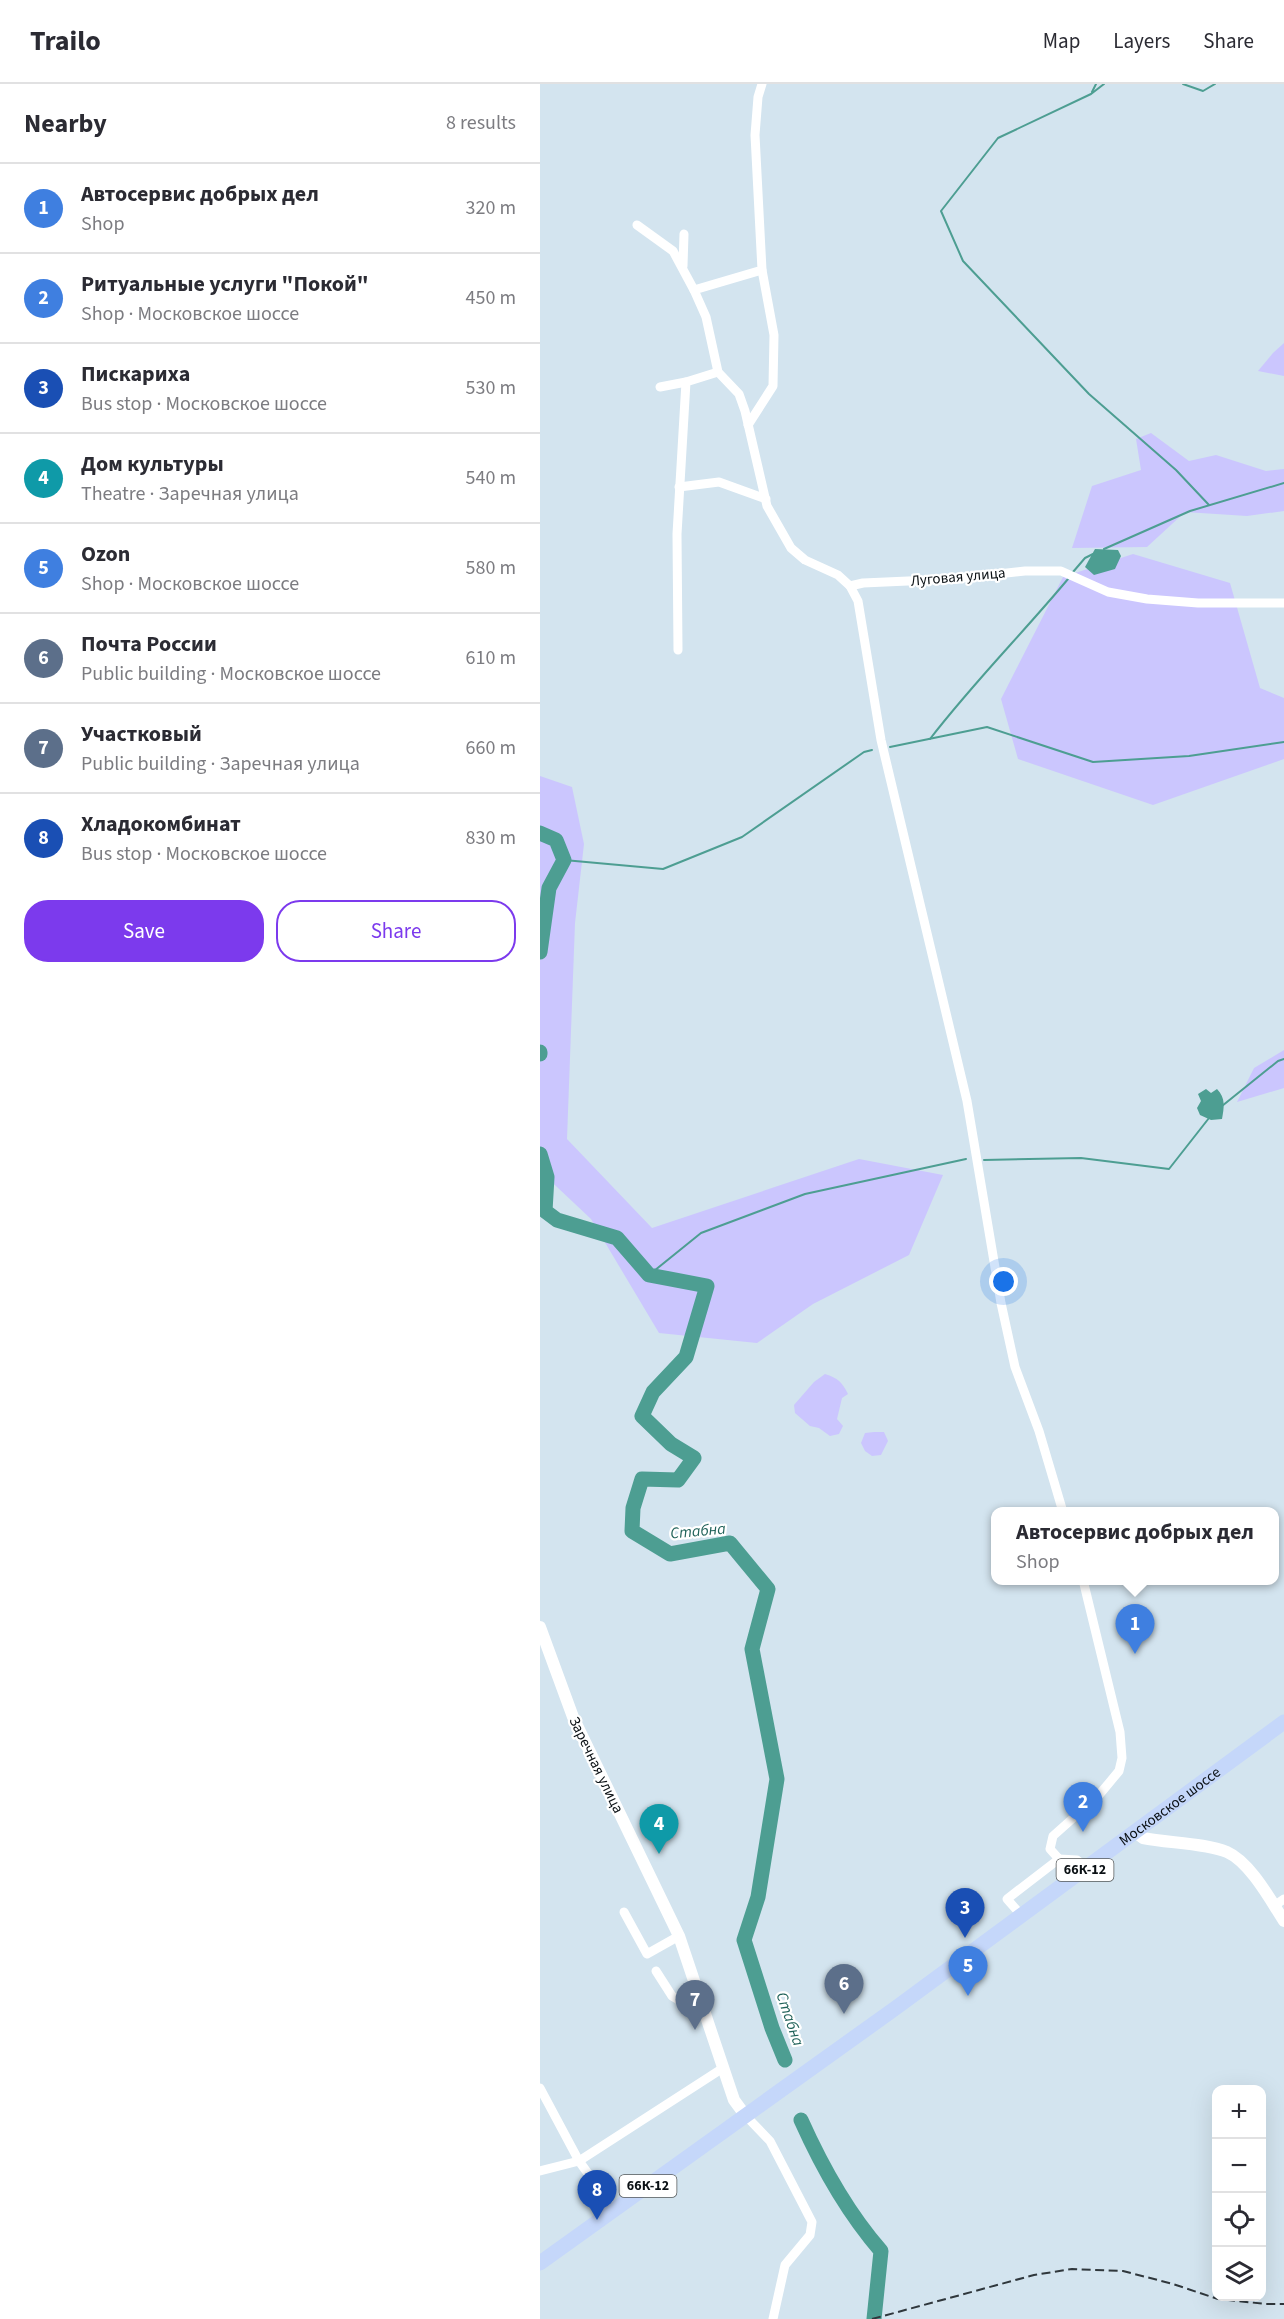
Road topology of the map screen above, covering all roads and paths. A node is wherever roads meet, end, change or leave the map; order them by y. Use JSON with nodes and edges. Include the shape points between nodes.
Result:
{"nodes":[{"id":1,"x":762,"y":84,"type":"edge"},
{"id":2,"x":637,"y":225,"type":"dead end"},
{"id":3,"x":684,"y":234,"type":"dead end"},
{"id":4,"x":683,"y":269,"type":"junction"},
{"id":5,"x":762,"y":270,"type":"junction"},
{"id":6,"x":693,"y":290,"type":"junction"},
{"id":7,"x":718,"y":372,"type":"junction"},
{"id":8,"x":686,"y":382,"type":"junction"},
{"id":9,"x":660,"y":387,"type":"dead end"},
{"id":10,"x":748,"y":425,"type":"junction"},
{"id":11,"x":679,"y":487,"type":"junction"},
{"id":12,"x":766,"y":499,"type":"junction"},
{"id":13,"x":850,"y":586,"type":"junction"},
{"id":14,"x":1284,"y":603,"type":"edge"},
{"id":15,"x":678,"y":650,"type":"dead end"},
{"id":16,"x":1062,"y":1507,"type":"edge"},
{"id":17,"x":1084,"y":1585,"type":"edge"},
{"id":18,"x":540,"y":1627,"type":"edge"},
{"id":19,"x":1284,"y":1722,"type":"edge"},
{"id":20,"x":1135,"y":1832,"type":"junction"},
{"id":21,"x":1059,"y":1859,"type":"junction"},
{"id":22,"x":1087,"y":1868,"type":"junction"},
{"id":23,"x":1279,"y":1902,"type":"edge"},
{"id":24,"x":624,"y":1912,"type":"dead end"},
{"id":25,"x":1022,"y":1916,"type":"junction"},
{"id":26,"x":1284,"y":1921,"type":"edge"},
{"id":27,"x":679,"y":1936,"type":"junction"},
{"id":28,"x":656,"y":1971,"type":"dead end"},
{"id":29,"x":705,"y":2015,"type":"junction"},
{"id":30,"x":723,"y":2068,"type":"junction"},
{"id":31,"x":540,"y":2088,"type":"edge"},
{"id":32,"x":750,"y":2111,"type":"junction"},
{"id":33,"x":579,"y":2161,"type":"junction"},
{"id":34,"x":540,"y":2171,"type":"edge"},
{"id":35,"x":615,"y":2211,"type":"junction"},
{"id":36,"x":540,"y":2263,"type":"edge"},
{"id":37,"x":773,"y":2319,"type":"edge"}],
"edges":[{"from":1,"to":5,"type":"street","via":[[755,135]]},
{"from":2,"to":4,"type":"street","via":[[674,251]]},
{"from":3,"to":4,"type":"street"},
{"from":4,"to":6,"type":"street"},
{"from":5,"to":6,"type":"street"},
{"from":5,"to":10,"type":"street","via":[[774,335],[773,386]]},
{"from":6,"to":7,"type":"street","via":[[706,317]]},
{"from":7,"to":8,"type":"street"},
{"from":7,"to":10,"type":"street","via":[[739,394]]},
{"from":8,"to":9,"type":"street"},
{"from":8,"to":11,"type":"street"},
{"from":10,"to":12,"type":"street"},
{"from":11,"to":12,"type":"street","via":[[719,482]]},
{"from":11,"to":15,"type":"street"},
{"from":12,"to":13,"type":"street","via":[[791,548]]},
{"from":13,"to":14,"type":"street","name":"Луговая улица","via":[[1025,571],[1065,573],[1108,592],[1147,599]]},
{"from":13,"to":16,"type":"street","via":[[858,600],[881,740],[967,1101],[1015,1367]]},
{"from":17,"to":21,"type":"street","via":[[1120,1732],[1122,1758],[1119,1771],[1099,1795],[1053,1836],[1050,1849]]},
{"from":18,"to":27,"type":"street","name":"Заречная улица","via":[[573,1717]]},
{"from":19,"to":20,"type":"main road","name":"Московское шоссе","number":"66К-12"},
{"from":20,"to":22,"type":"main road","name":"Московское шоссе","number":"66К-12"},
{"from":20,"to":23,"type":"street","via":[[1143,1838],[1227,1852],[1242,1862]]},
{"from":21,"to":22,"type":"street","via":[[1077,1860]]},
{"from":21,"to":25,"type":"street","via":[[1007,1899]]},
{"from":22,"to":25,"type":"main road","name":"Московское шоссе","number":"66К-12"},
{"from":23,"to":26,"type":"street"},
{"from":24,"to":27,"type":"street","via":[[647,1954]]},
{"from":25,"to":32,"type":"main road","name":"Московское шоссе","number":"66К-12"},
{"from":27,"to":29,"type":"street","name":"Заречная улица"},
{"from":28,"to":29,"type":"street","via":[[672,1996]]},
{"from":29,"to":30,"type":"street","name":"Заречная улица"},
{"from":30,"to":32,"type":"street","name":"Заречная улица","via":[[734,2100]]},
{"from":30,"to":33,"type":"street"},
{"from":31,"to":33,"type":"street"},
{"from":32,"to":35,"type":"main road","number":"66К-12"},
{"from":32,"to":37,"type":"street","via":[[812,2222],[810,2235],[785,2265]]},
{"from":33,"to":34,"type":"street"},
{"from":33,"to":35,"type":"street"},
{"from":35,"to":36,"type":"main road","number":"66К-12"}]}
